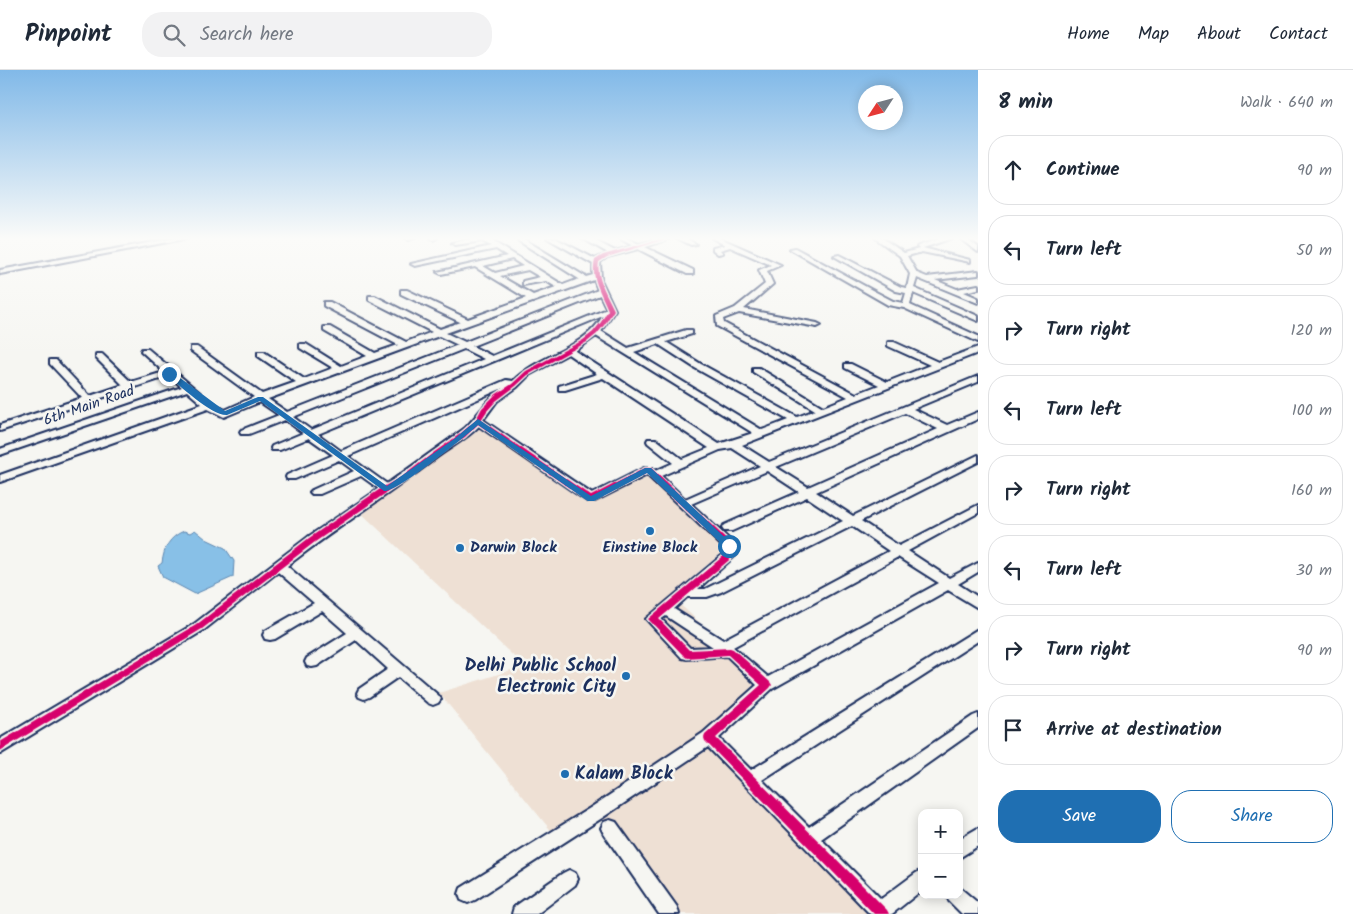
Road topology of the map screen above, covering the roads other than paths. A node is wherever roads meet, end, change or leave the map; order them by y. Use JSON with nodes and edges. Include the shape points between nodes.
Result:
{"nodes":[{"id":1,"x":498,"y":277,"type":"edge"},
{"id":2,"x":582,"y":277,"type":"edge"},
{"id":3,"x":594,"y":277,"type":"edge"},
{"id":4,"x":596,"y":277,"type":"edge"},
{"id":5,"x":766,"y":277,"type":"edge"},
{"id":6,"x":843,"y":277,"type":"edge"},
{"id":7,"x":877,"y":277,"type":"edge"},
{"id":8,"x":913,"y":277,"type":"edge"},
{"id":9,"x":921,"y":277,"type":"edge"},
{"id":10,"x":945,"y":277,"type":"edge"},
{"id":11,"x":547,"y":278,"type":"joint"},
{"id":12,"x":585,"y":279,"type":"junction"},
{"id":13,"x":926,"y":280,"type":"junction"},
{"id":14,"x":526,"y":283,"type":"dead end"},
{"id":15,"x":561,"y":287,"type":"junction"},
{"id":16,"x":978,"y":287,"type":"edge"},
{"id":17,"x":910,"y":290,"type":"junction"},
{"id":18,"x":603,"y":291,"type":"junction"},
{"id":19,"x":404,"y":292,"type":"dead end"},
{"id":20,"x":956,"y":292,"type":"junction"},
{"id":21,"x":372,"y":298,"type":"dead end"},
{"id":22,"x":532,"y":298,"type":"junction"},
{"id":23,"x":978,"y":302,"type":"edge"},
{"id":24,"x":327,"y":304,"type":"dead end"},
{"id":25,"x":906,"y":306,"type":"junction"},
{"id":26,"x":611,"y":310,"type":"junction"},
{"id":27,"x":738,"y":310,"type":"junction"},
{"id":28,"x":978,"y":320,"type":"edge"},
{"id":29,"x":467,"y":322,"type":"junction"},
{"id":30,"x":817,"y":325,"type":"dead end"},
{"id":31,"x":327,"y":329,"type":"dead end"},
{"id":32,"x":440,"y":332,"type":"junction"},
{"id":33,"x":596,"y":332,"type":"junction"},
{"id":34,"x":689,"y":332,"type":"dead end"},
{"id":35,"x":978,"y":339,"type":"edge"},
{"id":36,"x":659,"y":341,"type":"junction"},
{"id":37,"x":891,"y":344,"type":"dead end"},
{"id":38,"x":405,"y":345,"type":"junction"},
{"id":39,"x":464,"y":345,"type":"junction"},
{"id":40,"x":303,"y":346,"type":"dead end"},
{"id":41,"x":194,"y":349,"type":"dead end"},
{"id":42,"x":978,"y":350,"type":"edge"},
{"id":43,"x":570,"y":351,"type":"junction"},
{"id":44,"x":627,"y":351,"type":"junction"},
{"id":45,"x":145,"y":352,"type":"dead end"},
{"id":46,"x":261,"y":354,"type":"dead end"},
{"id":47,"x":99,"y":356,"type":"dead end"},
{"id":48,"x":374,"y":356,"type":"junction"},
{"id":49,"x":491,"y":359,"type":"junction"},
{"id":50,"x":53,"y":362,"type":"dead end"},
{"id":51,"x":937,"y":365,"type":"junction"},
{"id":52,"x":848,"y":366,"type":"dead end"},
{"id":53,"x":340,"y":369,"type":"junction"},
{"id":54,"x":756,"y":370,"type":"dead end"},
{"id":55,"x":169,"y":374,"type":"junction"},
{"id":56,"x":604,"y":374,"type":"junction"},
{"id":57,"x":521,"y":379,"type":"junction"},
{"id":58,"x":978,"y":379,"type":"edge"},
{"id":59,"x":304,"y":383,"type":"junction"},
{"id":60,"x":886,"y":385,"type":"junction"},
{"id":61,"x":129,"y":386,"type":"junction"},
{"id":62,"x":188,"y":388,"type":"junction"},
{"id":63,"x":562,"y":388,"type":"dead end"},
{"id":64,"x":855,"y":397,"type":"junction"},
{"id":65,"x":260,"y":398,"type":"junction"},
{"id":66,"x":88,"y":399,"type":"junction"},
{"id":67,"x":209,"y":405,"type":"junction"},
{"id":68,"x":905,"y":409,"type":"junction"},
{"id":69,"x":822,"y":410,"type":"junction"},
{"id":70,"x":978,"y":415,"type":"edge"},
{"id":71,"x":285,"y":416,"type":"junction"},
{"id":72,"x":796,"y":420,"type":"junction"},
{"id":73,"x":478,"y":421,"type":"junction"},
{"id":74,"x":0,"y":428,"type":"edge"},
{"id":75,"x":946,"y":429,"type":"junction"},
{"id":76,"x":245,"y":432,"type":"dead end"},
{"id":77,"x":310,"y":434,"type":"junction"},
{"id":78,"x":762,"y":434,"type":"junction"},
{"id":79,"x":652,"y":441,"type":"dead end"},
{"id":80,"x":734,"y":444,"type":"junction"},
{"id":81,"x":276,"y":448,"type":"dead end"},
{"id":82,"x":717,"y":448,"type":"junction"},
{"id":83,"x":0,"y":452,"type":"edge"},
{"id":84,"x":340,"y":456,"type":"junction"},
{"id":85,"x":978,"y":458,"type":"edge"},
{"id":86,"x":681,"y":464,"type":"junction"},
{"id":87,"x":769,"y":466,"type":"junction"},
{"id":88,"x":360,"y":472,"type":"junction"},
{"id":89,"x":654,"y":475,"type":"junction"},
{"id":90,"x":291,"y":477,"type":"dead end"},
{"id":91,"x":0,"y":478,"type":"edge"},
{"id":92,"x":386,"y":489,"type":"junction"},
{"id":93,"x":316,"y":492,"type":"dead end"},
{"id":94,"x":808,"y":492,"type":"junction"},
{"id":95,"x":689,"y":501,"type":"dead end"},
{"id":96,"x":978,"y":508,"type":"edge"},
{"id":97,"x":852,"y":520,"type":"junction"},
{"id":98,"x":728,"y":528,"type":"dead end"},
{"id":99,"x":898,"y":550,"type":"junction"},
{"id":100,"x":279,"y":566,"type":"junction"},
{"id":101,"x":978,"y":566,"type":"edge"},
{"id":102,"x":948,"y":584,"type":"junction"},
{"id":103,"x":685,"y":593,"type":"junction"},
{"id":104,"x":978,"y":603,"type":"edge"},
{"id":105,"x":323,"y":604,"type":"junction"},
{"id":106,"x":665,"y":609,"type":"junction"},
{"id":107,"x":357,"y":633,"type":"junction"},
{"id":108,"x":270,"y":634,"type":"dead end"},
{"id":109,"x":978,"y":634,"type":"edge"},
{"id":110,"x":726,"y":649,"type":"junction"},
{"id":111,"x":312,"y":662,"type":"dead end"},
{"id":112,"x":399,"y":670,"type":"junction"},
{"id":113,"x":766,"y":685,"type":"junction"},
{"id":114,"x":364,"y":693,"type":"dead end"},
{"id":115,"x":434,"y":699,"type":"dead end"},
{"id":116,"x":978,"y":720,"type":"edge"},
{"id":117,"x":709,"y":738,"type":"junction"},
{"id":118,"x":0,"y":748,"type":"edge"},
{"id":119,"x":750,"y":779,"type":"junction"},
{"id":120,"x":610,"y":828,"type":"dead end"},
{"id":121,"x":978,"y":836,"type":"edge"},
{"id":122,"x":808,"y":838,"type":"junction"},
{"id":123,"x":963,"y":847,"type":"edge"},
{"id":124,"x":569,"y":879,"type":"dead end"},
{"id":125,"x":918,"y":882,"type":"edge"},
{"id":126,"x":468,"y":894,"type":"dead end"},
{"id":127,"x":960,"y":899,"type":"edge"},
{"id":128,"x":881,"y":912,"type":"edge"},
{"id":129,"x":521,"y":914,"type":"edge"},
{"id":130,"x":670,"y":914,"type":"edge"},
{"id":131,"x":976,"y":914,"type":"edge"}],
"edges":[{"from":1,"to":22,"type":"street"},
{"from":2,"to":12,"type":"street"},
{"from":3,"to":12,"type":"street"},
{"from":4,"to":18,"type":"street"},
{"from":5,"to":27,"type":"street","via":[[769,284]]},
{"from":6,"to":25,"type":"street","via":[[891,303]]},
{"from":7,"to":17,"type":"street","via":[[899,289]]},
{"from":8,"to":17,"type":"street"},
{"from":9,"to":13,"type":"street"},
{"from":10,"to":13,"type":"street"},
{"from":11,"to":14,"type":"street"},
{"from":11,"to":15,"type":"street"},
{"from":12,"to":15,"type":"street"},
{"from":13,"to":20,"type":"street"},
{"from":15,"to":22,"type":"street"},
{"from":16,"to":20,"type":"street"},
{"from":17,"to":25,"type":"street"},
{"from":17,"to":28,"type":"street"},
{"from":18,"to":26,"type":"street"},
{"from":18,"to":39,"type":"street"},
{"from":19,"to":29,"type":"street"},
{"from":20,"to":23,"type":"street"},
{"from":21,"to":32,"type":"street"},
{"from":22,"to":29,"type":"street"},
{"from":24,"to":38,"type":"street"},
{"from":25,"to":35,"type":"street"},
{"from":26,"to":33,"type":"street"},
{"from":26,"to":49,"type":"street"},
{"from":27,"to":30,"type":"street"},
{"from":27,"to":64,"type":"street","via":[[719,318],[720,324]]},
{"from":29,"to":32,"type":"street"},
{"from":31,"to":48,"type":"street"},
{"from":32,"to":38,"type":"street"},
{"from":32,"to":39,"type":"street"},
{"from":33,"to":43,"type":"street"},
{"from":33,"to":44,"type":"street"},
{"from":34,"to":36,"type":"street"},
{"from":36,"to":44,"type":"street"},
{"from":36,"to":72,"type":"street"},
{"from":37,"to":51,"type":"street"},
{"from":38,"to":48,"type":"street"},
{"from":39,"to":49,"type":"street"},
{"from":39,"to":71,"type":"street"},
{"from":40,"to":53,"type":"street"},
{"from":41,"to":65,"type":"street"},
{"from":42,"to":51,"type":"street"},
{"from":43,"to":56,"type":"street"},
{"from":43,"to":57,"type":"street","via":[[528,372]]},
{"from":44,"to":78,"type":"street"},
{"from":45,"to":55,"type":"street"},
{"from":46,"to":59,"type":"street"},
{"from":47,"to":61,"type":"street"},
{"from":48,"to":53,"type":"street"},
{"from":49,"to":77,"type":"street"},
{"from":50,"to":66,"type":"street"},
{"from":51,"to":60,"type":"street"},
{"from":52,"to":60,"type":"street"},
{"from":53,"to":59,"type":"street"},
{"from":54,"to":69,"type":"street"},
{"from":55,"to":61,"type":"street"},
{"from":55,"to":62,"type":"street"},
{"from":56,"to":63,"type":"street"},
{"from":56,"to":82,"type":"street"},
{"from":57,"to":73,"type":"street","via":[[500,393]]},
{"from":57,"to":84,"type":"street","via":[[504,383]]},
{"from":58,"to":68,"type":"street"},
{"from":59,"to":65,"type":"street"},
{"from":60,"to":64,"type":"street"},
{"from":61,"to":66,"type":"street"},
{"from":62,"to":67,"type":"street"},
{"from":62,"to":83,"type":"street","name":"6th Main Road"},
{"from":64,"to":69,"type":"street"},
{"from":65,"to":67,"type":"street","via":[[224,414]]},
{"from":65,"to":71,"type":"street"},
{"from":66,"to":74,"type":"street"},
{"from":67,"to":91,"type":"street"},
{"from":68,"to":75,"type":"street"},
{"from":68,"to":87,"type":"street"},
{"from":69,"to":72,"type":"street"},
{"from":70,"to":75,"type":"street"},
{"from":71,"to":76,"type":"street"},
{"from":71,"to":77,"type":"street"},
{"from":72,"to":78,"type":"street"},
{"from":73,"to":89,"type":"street","via":[[591,499],[648,470]]},
{"from":73,"to":92,"type":"street","via":[[457,441]]},
{"from":75,"to":94,"type":"street"},
{"from":77,"to":81,"type":"street"},
{"from":77,"to":84,"type":"street"},
{"from":78,"to":80,"type":"street"},
{"from":79,"to":86,"type":"street"},
{"from":80,"to":82,"type":"street"},
{"from":80,"to":87,"type":"street"},
{"from":82,"to":86,"type":"street"},
{"from":84,"to":88,"type":"street"},
{"from":84,"to":90,"type":"street"},
{"from":85,"to":97,"type":"street"},
{"from":86,"to":89,"type":"street"},
{"from":87,"to":94,"type":"street"},
{"from":87,"to":95,"type":"street"},
{"from":88,"to":92,"type":"street"},
{"from":88,"to":93,"type":"street"},
{"from":89,"to":103,"type":"street","via":[[729,546],[731,554]]},
{"from":92,"to":100,"type":"street"},
{"from":94,"to":97,"type":"street"},
{"from":94,"to":98,"type":"street"},
{"from":96,"to":99,"type":"street"},
{"from":97,"to":99,"type":"street"},
{"from":97,"to":103,"type":"street","via":[[716,589]]},
{"from":99,"to":102,"type":"street"},
{"from":99,"to":110,"type":"street"},
{"from":100,"to":105,"type":"street"},
{"from":100,"to":118,"type":"street","via":[[199,627]]},
{"from":101,"to":102,"type":"street"},
{"from":102,"to":104,"type":"street"},
{"from":102,"to":113,"type":"street"},
{"from":103,"to":106,"type":"street"},
{"from":105,"to":107,"type":"street"},
{"from":105,"to":108,"type":"street"},
{"from":106,"to":110,"type":"street"},
{"from":106,"to":110,"type":"street","via":[[653,619],[687,654]]},
{"from":107,"to":111,"type":"street"},
{"from":107,"to":112,"type":"street"},
{"from":109,"to":119,"type":"street"},
{"from":110,"to":113,"type":"street"},
{"from":112,"to":114,"type":"street"},
{"from":112,"to":115,"type":"street"},
{"from":113,"to":117,"type":"street"},
{"from":116,"to":122,"type":"street"},
{"from":117,"to":119,"type":"street"},
{"from":117,"to":126,"type":"street"},
{"from":119,"to":122,"type":"street"},
{"from":120,"to":130,"type":"street"},
{"from":121,"to":123,"type":"street"},
{"from":122,"to":128,"type":"street"},
{"from":124,"to":129,"type":"street"},
{"from":125,"to":128,"type":"street"},
{"from":127,"to":131,"type":"street"}]}
